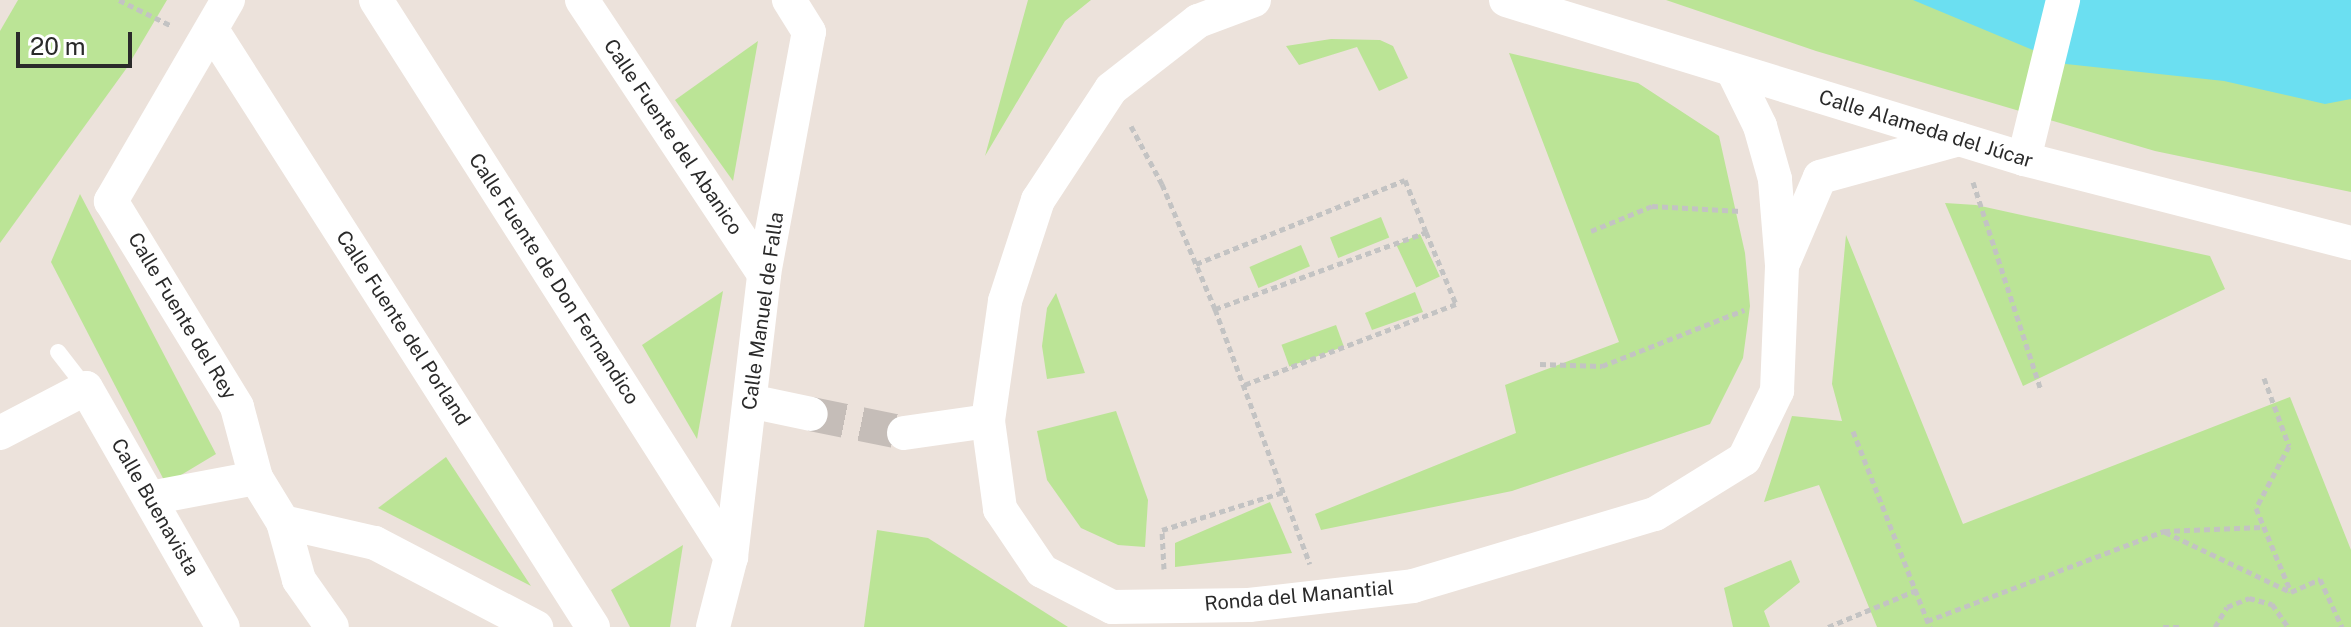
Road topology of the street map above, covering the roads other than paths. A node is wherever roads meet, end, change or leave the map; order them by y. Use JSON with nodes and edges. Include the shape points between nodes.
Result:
{"nodes":[{"id":1,"x":228,"y":0,"type":"edge"},
{"id":2,"x":376,"y":0,"type":"edge"},
{"id":3,"x":582,"y":0,"type":"edge"},
{"id":4,"x":789,"y":0,"type":"edge"},
{"id":5,"x":1254,"y":0,"type":"edge"},
{"id":6,"x":1506,"y":0,"type":"edge"},
{"id":7,"x":2063,"y":0,"type":"edge"},
{"id":8,"x":207,"y":36,"type":"junction"},
{"id":9,"x":1733,"y":71,"type":"junction"},
{"id":10,"x":1959,"y":139,"type":"junction"},
{"id":11,"x":2024,"y":159,"type":"junction"},
{"id":12,"x":2351,"y":243,"type":"edge"},
{"id":13,"x":764,"y":274,"type":"junction"},
{"id":14,"x":1782,"y":281,"type":"junction"},
{"id":15,"x":58,"y":352,"type":"dead end"},
{"id":16,"x":86,"y":388,"type":"junction"},
{"id":17,"x":750,"y":401,"type":"junction"},
{"id":18,"x":811,"y":414,"type":"tunnel mouth"},
{"id":19,"x":988,"y":421,"type":"junction"},
{"id":20,"x":0,"y":433,"type":"edge"},
{"id":21,"x":904,"y":433,"type":"tunnel mouth"},
{"id":22,"x":256,"y":478,"type":"junction"},
{"id":23,"x":150,"y":498,"type":"junction"},
{"id":24,"x":283,"y":522,"type":"junction"},
{"id":25,"x":731,"y":557,"type":"junction"},
{"id":26,"x":223,"y":627,"type":"edge"},
{"id":27,"x":332,"y":627,"type":"edge"},
{"id":28,"x":536,"y":627,"type":"edge"},
{"id":29,"x":593,"y":627,"type":"edge"},
{"id":30,"x":713,"y":627,"type":"edge"}],
"edges":[{"from":1,"to":8,"type":"street"},
{"from":2,"to":25,"type":"street","name":"Calle Fuente de Don Fernandico"},
{"from":3,"to":13,"type":"street","name":"Calle Fuente del Abanico"},
{"from":4,"to":13,"type":"street","name":"Calle Manuel de Falla","via":[[809,32]]},
{"from":5,"to":19,"type":"street","name":"Ronda del Manantial","via":[[1198,21],[1111,89],[1038,200],[1005,301]]},
{"from":6,"to":9,"type":"street","name":"Calle Alameda del Júcar"},
{"from":7,"to":11,"type":"street"},
{"from":8,"to":22,"type":"street","name":"Calle Fuente del Rey","via":[[111,201],[237,407]]},
{"from":8,"to":29,"type":"street","name":"Calle Fuente del Porland"},
{"from":9,"to":10,"type":"street","name":"Calle Alameda del Júcar"},
{"from":9,"to":14,"type":"street","name":"Ronda del Manantial","via":[[1760,126],[1778,213]]},
{"from":10,"to":11,"type":"street","name":"Calle Alameda del Júcar"},
{"from":10,"to":14,"type":"street","name":"Ronda del Manantial","via":[[1820,177]]},
{"from":11,"to":12,"type":"street","name":"Calle Alameda del Júcar"},
{"from":13,"to":17,"type":"street","name":"Calle Manuel de Falla"},
{"from":14,"to":19,"type":"street","name":"Ronda del Manantial","via":[[1777,391],[1744,459],[1655,514],[1413,586],[1249,605],[1112,607],[1042,571],[1000,509]]},
{"from":15,"to":16,"type":"lane"},
{"from":16,"to":20,"type":"street"},
{"from":16,"to":23,"type":"street","name":"Calle Buenavista"},
{"from":17,"to":18,"type":"street"},
{"from":17,"to":25,"type":"street","name":"Calle Manuel de Falla"},
{"from":19,"to":21,"type":"street"},
{"from":22,"to":23,"type":"street"},
{"from":22,"to":24,"type":"street","name":"Calle Fuente del Rey"},
{"from":23,"to":26,"type":"street","name":"Calle Buenavista"},
{"from":24,"to":27,"type":"street","name":"Calle Fuente del Rey","via":[[299,580]]},
{"from":24,"to":28,"type":"street","via":[[375,543]]},
{"from":25,"to":30,"type":"street","name":"Calle Manuel de Falla"}]}
